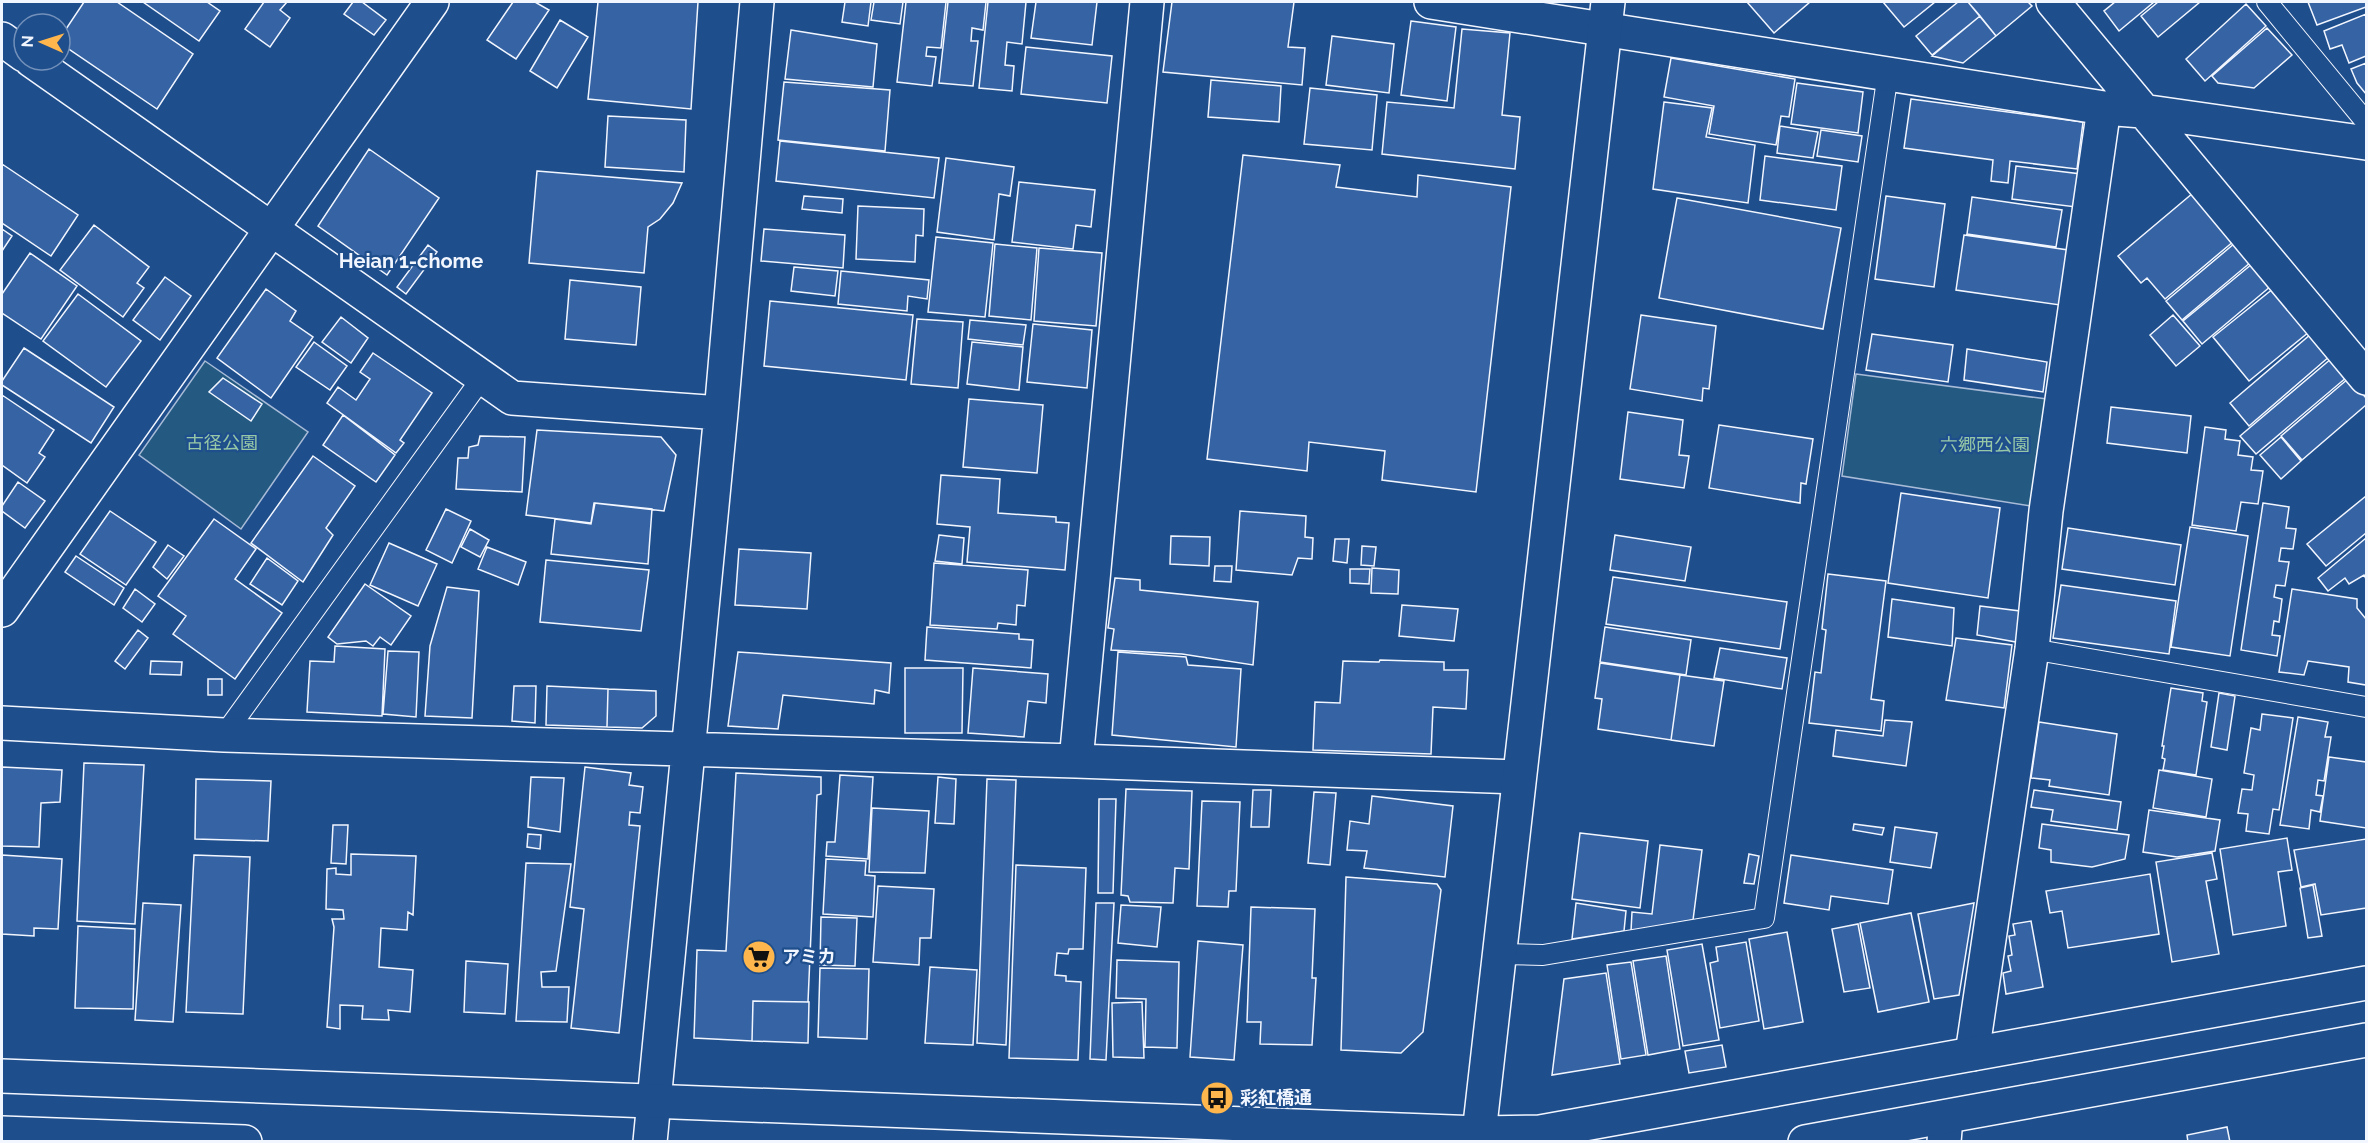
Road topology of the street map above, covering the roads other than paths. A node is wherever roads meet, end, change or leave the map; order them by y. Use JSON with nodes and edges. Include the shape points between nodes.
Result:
{"nodes":[{"id":1,"x":432,"y":2,"type":"edge"},
{"id":2,"x":757,"y":2,"type":"edge"},
{"id":3,"x":1147,"y":2,"type":"edge"},
{"id":4,"x":1431,"y":2,"type":"edge"},
{"id":5,"x":2053,"y":2,"type":"edge"},
{"id":6,"x":2267,"y":2,"type":"edge"},
{"id":7,"x":1607,"y":16,"type":"edge"},
{"id":8,"x":48,"y":72,"type":"edge"},
{"id":9,"x":1888,"y":73,"type":"junction"},
{"id":10,"x":2104,"y":108,"type":"junction"},
{"id":11,"x":2142,"y":111,"type":"junction"},
{"id":12,"x":2367,"y":122,"type":"edge"},
{"id":13,"x":2367,"y":143,"type":"edge"},
{"id":14,"x":271,"y":230,"type":"junction"},
{"id":15,"x":482,"y":378,"type":"junction"},
{"id":16,"x":2367,"y":378,"type":"edge"},
{"id":17,"x":721,"y":413,"type":"junction"},
{"id":18,"x":2,"y":610,"type":"edge"},
{"id":19,"x":2032,"y":649,"type":"junction"},
{"id":20,"x":2367,"y":707,"type":"edge"},
{"id":21,"x":2,"y":723,"type":"edge"},
{"id":22,"x":224,"y":735,"type":"junction"},
{"id":23,"x":688,"y":750,"type":"junction"},
{"id":24,"x":1076,"y":761,"type":"junction"},
{"id":25,"x":1518,"y":777,"type":"junction"},
{"id":26,"x":1499,"y":954,"type":"junction"},
{"id":27,"x":2367,"y":983,"type":"edge"},
{"id":28,"x":2367,"y":1040,"type":"edge"},
{"id":29,"x":1972,"y":1054,"type":"junction"},
{"id":30,"x":2,"y":1076,"type":"edge"},
{"id":31,"x":654,"y":1101,"type":"junction"},
{"id":32,"x":1945,"y":1129,"type":"edge"},
{"id":33,"x":2,"y":1133,"type":"edge"},
{"id":34,"x":1478,"y":1137,"type":"edge"},
{"id":35,"x":245,"y":1142,"type":"edge"},
{"id":36,"x":650,"y":1142,"type":"edge"},
{"id":37,"x":1805,"y":1142,"type":"edge"}],
"edges":[{"from":1,"to":14,"type":"street"},
{"from":2,"to":17,"type":"street"},
{"from":3,"to":24,"type":"street"},
{"from":4,"to":7,"type":"street"},
{"from":5,"to":11,"type":"street"},
{"from":6,"to":12,"type":"lane"},
{"from":7,"to":9,"type":"street"},
{"from":7,"to":25,"type":"street"},
{"from":8,"to":14,"type":"street"},
{"from":9,"to":10,"type":"street"},
{"from":9,"to":26,"type":"lane","via":[[1764,918],[1543,955]]},
{"from":10,"to":11,"type":"street"},
{"from":10,"to":19,"type":"street","via":[[2046,511]]},
{"from":11,"to":13,"type":"street"},
{"from":11,"to":16,"type":"street"},
{"from":14,"to":15,"type":"street"},
{"from":14,"to":18,"type":"street"},
{"from":15,"to":17,"type":"street","via":[[512,398]]},
{"from":15,"to":22,"type":"lane"},
{"from":17,"to":23,"type":"street"},
{"from":19,"to":20,"type":"lane"},
{"from":19,"to":29,"type":"street"},
{"from":21,"to":22,"type":"street"},
{"from":22,"to":23,"type":"street"},
{"from":23,"to":24,"type":"street"},
{"from":23,"to":31,"type":"street"},
{"from":24,"to":25,"type":"street"},
{"from":25,"to":26,"type":"street"},
{"from":26,"to":34,"type":"street"},
{"from":27,"to":29,"type":"street"},
{"from":28,"to":32,"type":"street"},
{"from":29,"to":34,"type":"street","via":[[1540,1132]]},
{"from":30,"to":31,"type":"street"},
{"from":31,"to":34,"type":"street"},
{"from":31,"to":36,"type":"street"},
{"from":32,"to":37,"type":"street"},
{"from":33,"to":35,"type":"street"}]}
